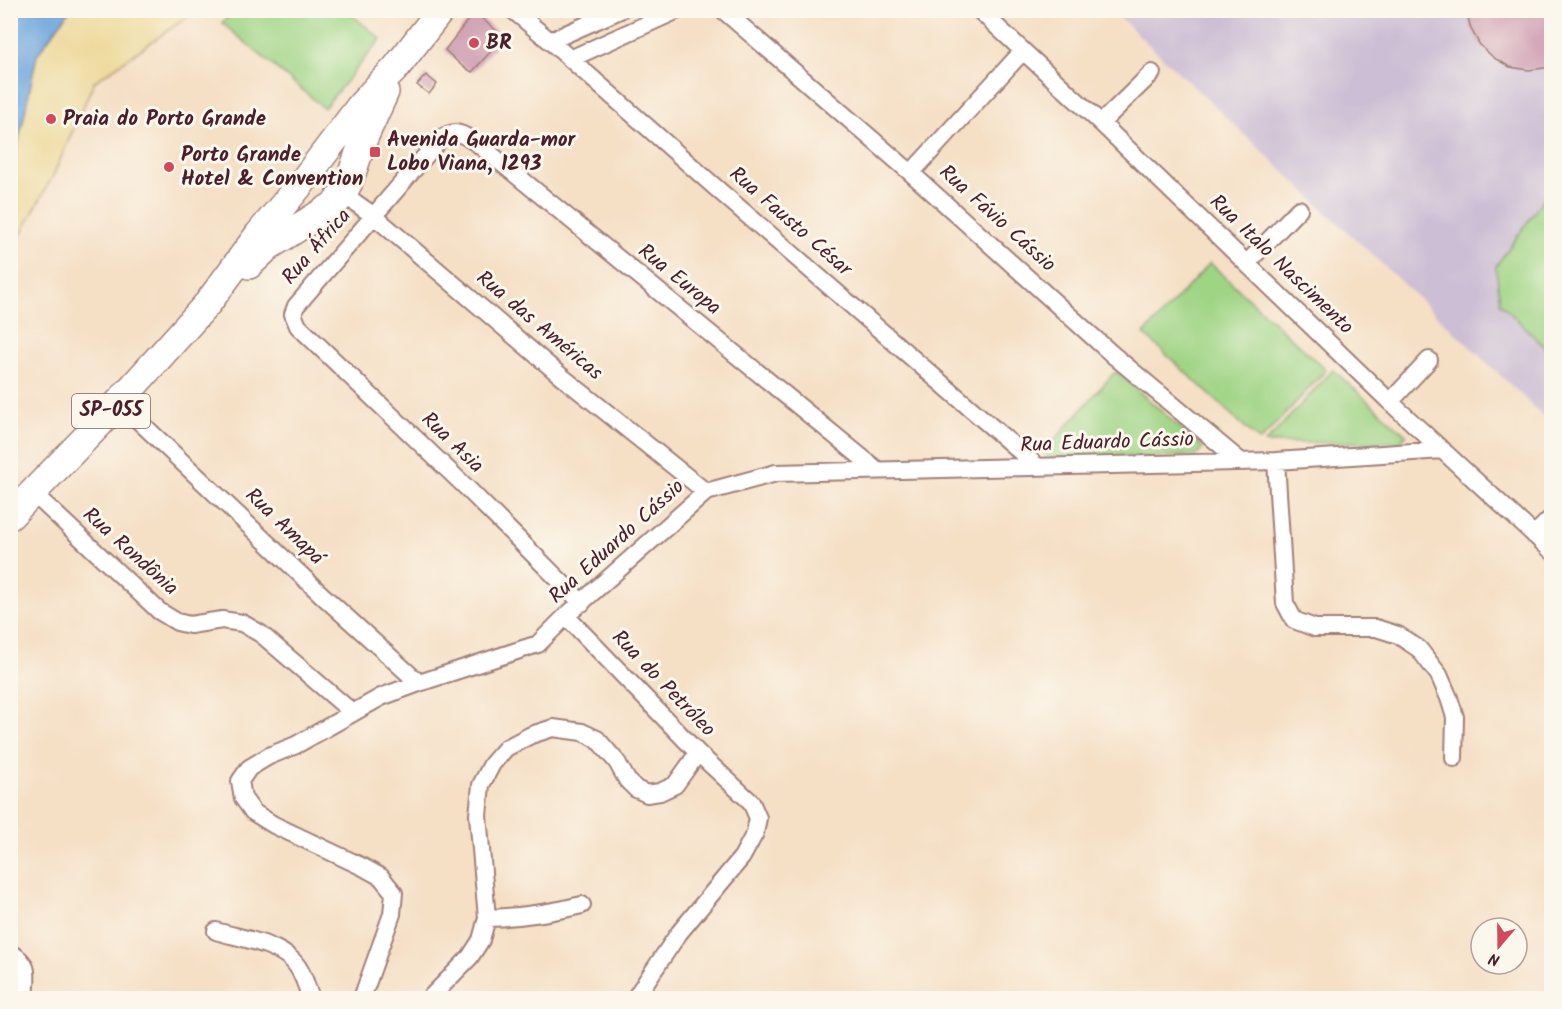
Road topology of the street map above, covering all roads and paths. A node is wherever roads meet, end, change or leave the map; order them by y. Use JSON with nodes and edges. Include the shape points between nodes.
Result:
{"nodes":[{"id":1,"x":441,"y":10,"type":"edge"},
{"id":2,"x":513,"y":10,"type":"edge"},
{"id":3,"x":620,"y":10,"type":"edge"},
{"id":4,"x":678,"y":10,"type":"edge"},
{"id":5,"x":723,"y":10,"type":"edge"},
{"id":6,"x":979,"y":10,"type":"edge"},
{"id":7,"x":550,"y":41,"type":"junction"},
{"id":8,"x":1023,"y":51,"type":"junction"},
{"id":9,"x":570,"y":59,"type":"junction"},
{"id":10,"x":395,"y":69,"type":"junction"},
{"id":11,"x":1152,"y":73,"type":"dead end"},
{"id":12,"x":1101,"y":123,"type":"junction"},
{"id":13,"x":450,"y":132,"type":"joint"},
{"id":14,"x":311,"y":171,"type":"junction"},
{"id":15,"x":911,"y":173,"type":"junction"},
{"id":16,"x":342,"y":194,"type":"junction"},
{"id":17,"x":1299,"y":209,"type":"dead end"},
{"id":18,"x":374,"y":216,"type":"junction"},
{"id":19,"x":1247,"y":263,"type":"junction"},
{"id":20,"x":207,"y":303,"type":"junction"},
{"id":21,"x":293,"y":314,"type":"joint"},
{"id":22,"x":1429,"y":360,"type":"dead end"},
{"id":23,"x":119,"y":402,"type":"junction"},
{"id":24,"x":1390,"y":402,"type":"junction"},
{"id":25,"x":1443,"y":450,"type":"junction"},
{"id":26,"x":1276,"y":461,"type":"junction"},
{"id":27,"x":1240,"y":462,"type":"junction"},
{"id":28,"x":1038,"y":467,"type":"junction"},
{"id":29,"x":877,"y":470,"type":"junction"},
{"id":30,"x":706,"y":492,"type":"junction"},
{"id":31,"x":33,"y":493,"type":"junction"},
{"id":32,"x":10,"y":516,"type":"edge"},
{"id":33,"x":1551,"y":517,"type":"edge"},
{"id":34,"x":1534,"y":535,"type":"junction"},
{"id":35,"x":1551,"y":551,"type":"edge"},
{"id":36,"x":582,"y":603,"type":"junction"},
{"id":37,"x":566,"y":616,"type":"junction"},
{"id":38,"x":419,"y":683,"type":"junction"},
{"id":39,"x":353,"y":713,"type":"junction"},
{"id":40,"x":698,"y":753,"type":"junction"},
{"id":41,"x":1454,"y":758,"type":"dead end"},
{"id":42,"x":582,"y":905,"type":"dead end"},
{"id":43,"x":487,"y":918,"type":"junction"},
{"id":44,"x":216,"y":932,"type":"dead end"},
{"id":45,"x":10,"y":953,"type":"edge"},
{"id":46,"x":25,"y":999,"type":"edge"},
{"id":47,"x":312,"y":999,"type":"edge"},
{"id":48,"x":362,"y":999,"type":"edge"},
{"id":49,"x":430,"y":999,"type":"edge"},
{"id":50,"x":635,"y":999,"type":"edge"}],
"edges":[{"from":1,"to":10,"type":"main road","number":"SP-055"},
{"from":2,"to":7,"type":"street","name":"Rua Fausto César"},
{"from":3,"to":7,"type":"street"},
{"from":4,"to":9,"type":"street"},
{"from":5,"to":15,"type":"street","name":"Rua Fávio Cássio"},
{"from":6,"to":8,"type":"street","name":"Rua Italo Nascimento"},
{"from":7,"to":9,"type":"street","name":"Rua Fausto César"},
{"from":8,"to":12,"type":"street","name":"Rua Italo Nascimento"},
{"from":8,"to":15,"type":"street"},
{"from":9,"to":28,"type":"street","name":"Rua Fausto César"},
{"from":10,"to":14,"type":"main road","number":"SP-055","via":[[361,105]]},
{"from":10,"to":16,"type":"main road","number":"SP-055"},
{"from":11,"to":12,"type":"street"},
{"from":12,"to":19,"type":"street","name":"Rua Italo Nascimento"},
{"from":13,"to":18,"type":"street","name":"Rua África"},
{"from":13,"to":29,"type":"street","name":"Rua Europa","via":[[477,143]]},
{"from":14,"to":16,"type":"main road","via":[[309,191],[315,196],[322,201]]},
{"from":14,"to":20,"type":"main road","number":"SP-055"},
{"from":15,"to":27,"type":"street","name":"Rua Fávio Cássio","via":[[1113,355]]},
{"from":16,"to":18,"type":"street","name":"Rua das Américas"},
{"from":16,"to":20,"type":"main road","number":"SP-055","via":[[269,246]]},
{"from":17,"to":19,"type":"street"},
{"from":18,"to":21,"type":"street","name":"Rua África"},
{"from":18,"to":30,"type":"street","name":"Rua das Américas","via":[[561,376]]},
{"from":19,"to":24,"type":"street","name":"Rua Italo Nascimento"},
{"from":20,"to":23,"type":"main road","number":"SP-055"},
{"from":21,"to":36,"type":"street","name":"Rua Asia","via":[[298,326]]},
{"from":22,"to":24,"type":"street"},
{"from":23,"to":31,"type":"main road","number":"SP-055"},
{"from":23,"to":38,"type":"street","name":"Rua Amapá"},
{"from":24,"to":25,"type":"street","name":"Rua Italo Nascimento"},
{"from":25,"to":26,"type":"street","name":"Rua Eduardo Cássio"},
{"from":25,"to":34,"type":"street","name":"Rua Italo Nascimento"},
{"from":26,"to":27,"type":"street","name":"Rua Eduardo Cássio"},
{"from":26,"to":41,"type":"street","via":[[1285,603],[1294,620],[1315,628],[1376,628],[1398,635],[1419,649],[1449,698],[1455,717]]},
{"from":27,"to":28,"type":"street","name":"Rua Eduardo Cássio"},
{"from":28,"to":29,"type":"street","name":"Rua Eduardo Cássio"},
{"from":29,"to":30,"type":"street","name":"Rua Eduardo Cássio","via":[[776,473]]},
{"from":30,"to":36,"type":"street","name":"Rua Eduardo Cássio"},
{"from":31,"to":32,"type":"main road","number":"SP-055"},
{"from":31,"to":39,"type":"street","name":"Rua Rondônia","via":[[159,611],[190,625],[222,620],[242,623],[261,634]]},
{"from":33,"to":34,"type":"street"},
{"from":34,"to":35,"type":"street","name":"Rua Italo Nascimento"},
{"from":36,"to":37,"type":"street","name":"Rua Eduardo Cássio"},
{"from":37,"to":38,"type":"street","name":"Rua Eduardo Cássio","via":[[538,644]]},
{"from":37,"to":40,"type":"street","name":"Rua do Petróleo"},
{"from":38,"to":39,"type":"street","name":"Rua Eduardo Cássio"},
{"from":39,"to":48,"type":"street","name":"Rua Eduardo Cássio","via":[[249,768],[240,781],[243,798],[253,812],[381,877],[394,893],[392,914]]},
{"from":40,"to":43,"type":"street","via":[[675,785],[647,794],[627,780],[597,739],[582,732],[553,728],[506,748],[480,785],[478,815]]},
{"from":40,"to":50,"type":"street","name":"Rua do Petróleo","via":[[751,802],[758,818],[755,833],[742,858],[679,933]]},
{"from":42,"to":43,"type":"street","via":[[552,913]]},
{"from":43,"to":49,"type":"street","via":[[481,940],[470,957]]},
{"from":44,"to":47,"type":"street","via":[[267,946],[292,960]]},
{"from":45,"to":46,"type":"street","via":[[27,968]]}]}
